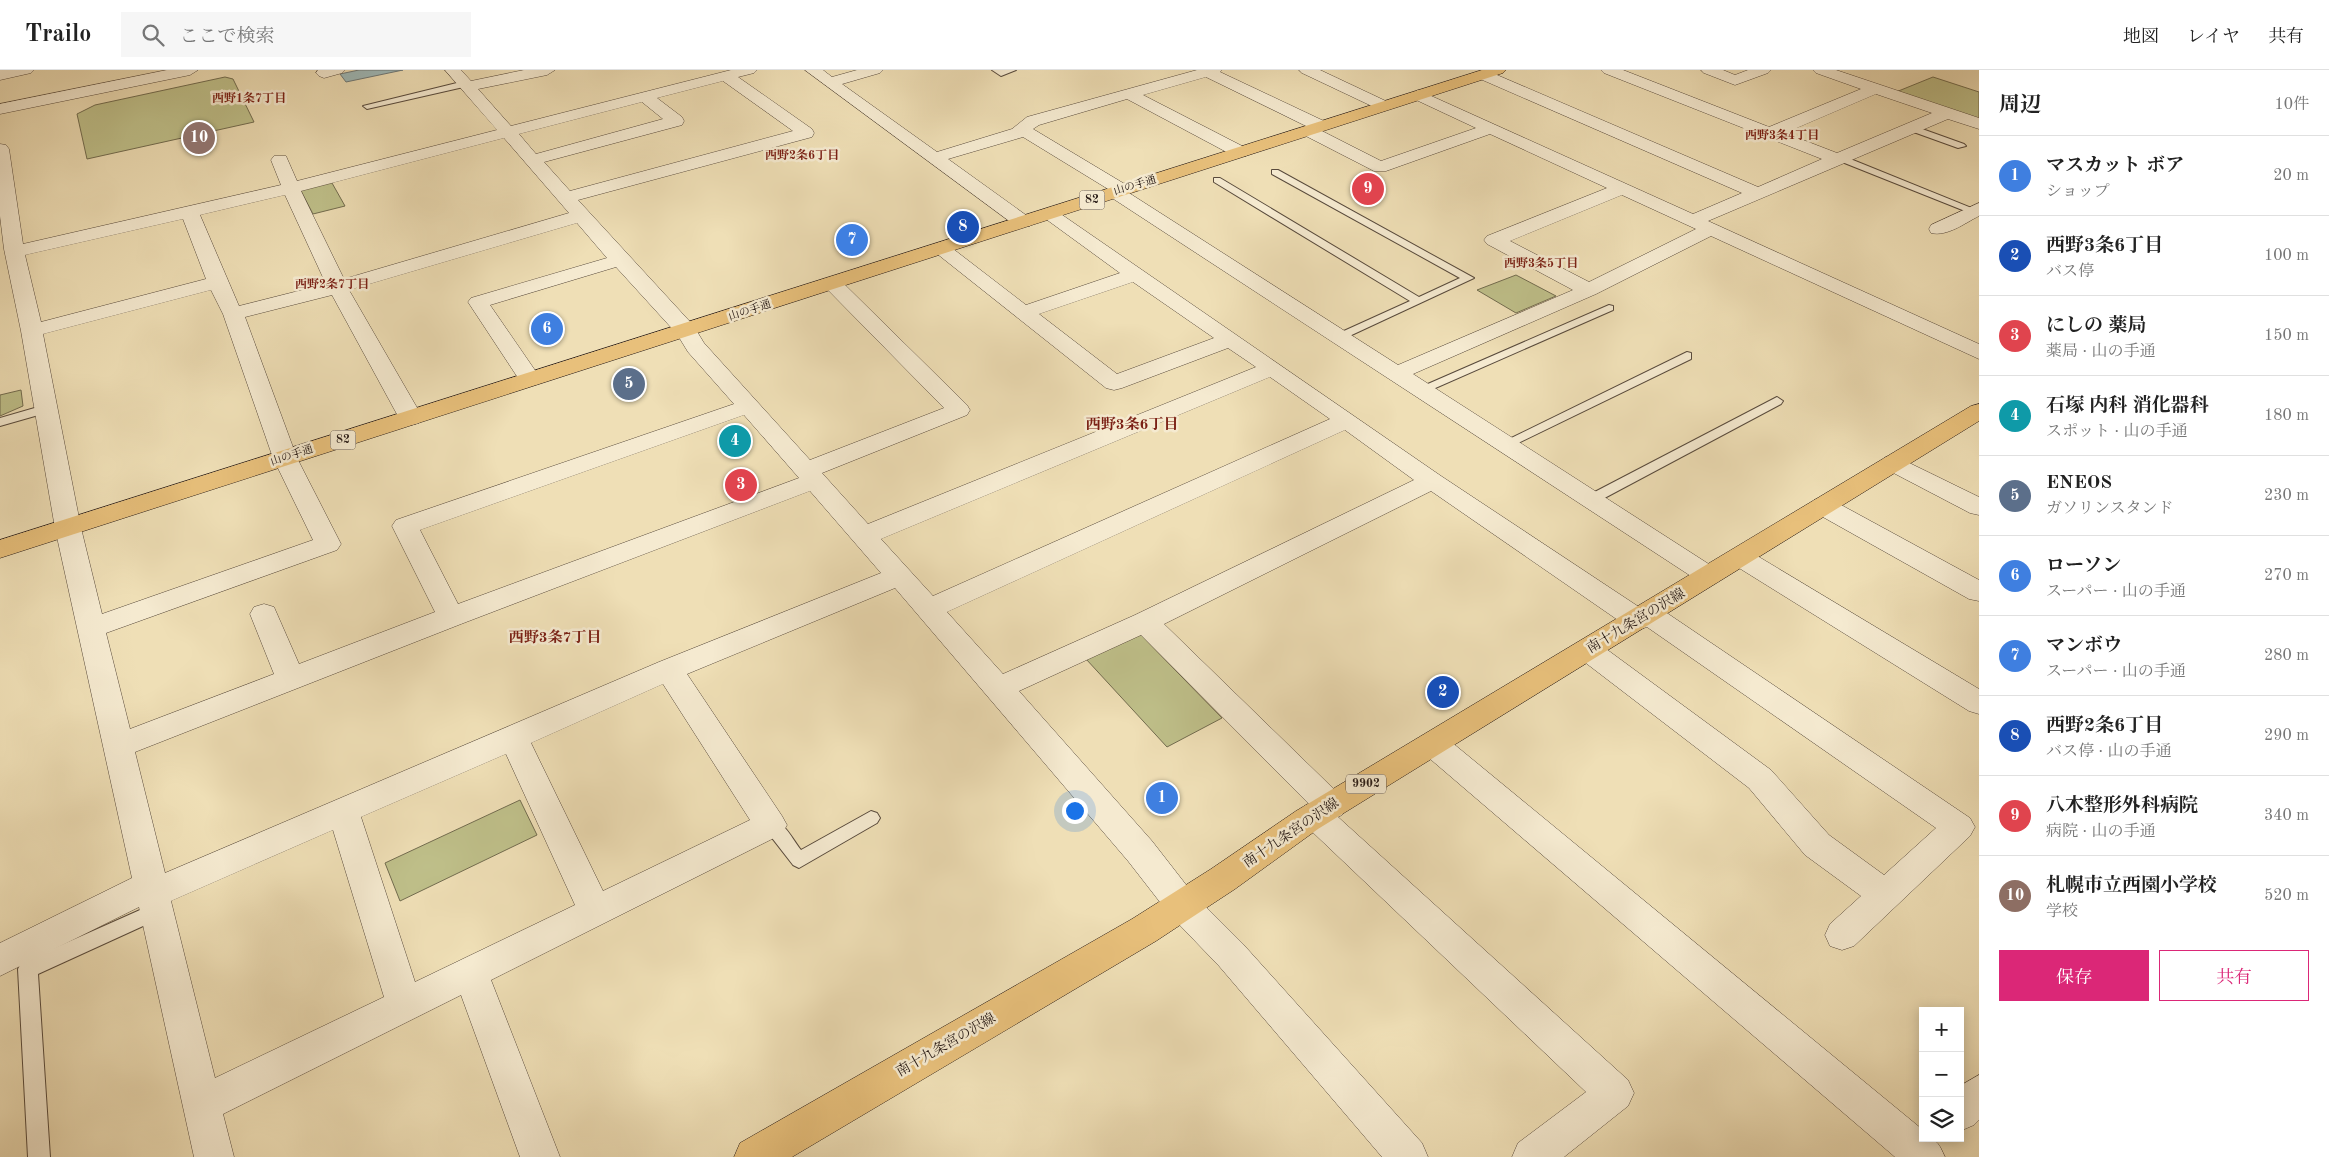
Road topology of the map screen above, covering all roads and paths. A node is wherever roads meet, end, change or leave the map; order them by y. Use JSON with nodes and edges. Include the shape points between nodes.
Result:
{"nodes":[{"id":1,"x":26,"y":70,"type":"edge"},
{"id":2,"x":190,"y":70,"type":"edge"},
{"id":3,"x":453,"y":70,"type":"edge"},
{"id":4,"x":546,"y":70,"type":"edge"},
{"id":5,"x":749,"y":70,"type":"edge"},
{"id":6,"x":813,"y":70,"type":"edge"},
{"id":7,"x":875,"y":70,"type":"edge"},
{"id":8,"x":996,"y":70,"type":"edge"},
{"id":9,"x":1012,"y":70,"type":"edge"},
{"id":10,"x":1308,"y":70,"type":"edge"},
{"id":11,"x":1609,"y":70,"type":"edge"},
{"id":12,"x":1709,"y":70,"type":"edge"},
{"id":13,"x":1763,"y":70,"type":"edge"},
{"id":14,"x":1822,"y":70,"type":"edge"},
{"id":15,"x":1211,"y":71,"type":"edge"},
{"id":16,"x":1491,"y":72,"type":"edge"},
{"id":17,"x":0,"y":75,"type":"edge"},
{"id":18,"x":726,"y":76,"type":"junction"},
{"id":19,"x":830,"y":82,"type":"junction"},
{"id":20,"x":466,"y":85,"type":"junction"},
{"id":21,"x":1875,"y":89,"type":"junction"},
{"id":22,"x":1129,"y":94,"type":"junction"},
{"id":23,"x":1418,"y":95,"type":"junction"},
{"id":24,"x":645,"y":97,"type":"junction"},
{"id":25,"x":367,"y":106,"type":"dead end"},
{"id":26,"x":1384,"y":106,"type":"junction"},
{"id":27,"x":0,"y":109,"type":"edge"},
{"id":28,"x":1948,"y":113,"type":"junction"},
{"id":29,"x":1979,"y":124,"type":"edge"},
{"id":30,"x":1314,"y":128,"type":"junction"},
{"id":31,"x":1491,"y":128,"type":"junction"},
{"id":32,"x":1911,"y":128,"type":"junction"},
{"id":33,"x":1023,"y":130,"type":"junction"},
{"id":34,"x":508,"y":132,"type":"junction"},
{"id":35,"x":1769,"y":132,"type":"junction"},
{"id":36,"x":1961,"y":146,"type":"dead end"},
{"id":37,"x":0,"y":149,"type":"edge"},
{"id":38,"x":1240,"y":152,"type":"junction"},
{"id":39,"x":934,"y":158,"type":"junction"},
{"id":40,"x":1839,"y":158,"type":"junction"},
{"id":41,"x":280,"y":160,"type":"dead end"},
{"id":42,"x":533,"y":160,"type":"junction"},
{"id":43,"x":1275,"y":172,"type":"dead end"},
{"id":44,"x":1217,"y":180,"type":"dead end"},
{"id":45,"x":290,"y":188,"type":"junction"},
{"id":46,"x":1622,"y":189,"type":"junction"},
{"id":47,"x":1118,"y":191,"type":"junction"},
{"id":48,"x":1757,"y":193,"type":"junction"},
{"id":49,"x":566,"y":198,"type":"junction"},
{"id":50,"x":189,"y":211,"type":"junction"},
{"id":51,"x":1048,"y":214,"type":"junction"},
{"id":52,"x":580,"y":216,"type":"junction"},
{"id":53,"x":1977,"y":216,"type":"edge"},
{"id":54,"x":1692,"y":221,"type":"junction"},
{"id":55,"x":1023,"y":222,"type":"junction"},
{"id":56,"x":1711,"y":229,"type":"junction"},
{"id":57,"x":1938,"y":229,"type":"dead end"},
{"id":58,"x":941,"y":249,"type":"junction"},
{"id":59,"x":10,"y":251,"type":"edge"},
{"id":60,"x":620,"y":260,"type":"junction"},
{"id":61,"x":1135,"y":274,"type":"junction"},
{"id":62,"x":216,"y":282,"type":"junction"},
{"id":63,"x":833,"y":284,"type":"junction"},
{"id":64,"x":338,"y":287,"type":"junction"},
{"id":65,"x":1589,"y":290,"type":"junction"},
{"id":66,"x":1418,"y":301,"type":"junction"},
{"id":67,"x":1609,"y":308,"type":"dead end"},
{"id":68,"x":1023,"y":313,"type":"junction"},
{"id":69,"x":234,"y":314,"type":"junction"},
{"id":70,"x":685,"y":330,"type":"junction"},
{"id":71,"x":32,"y":331,"type":"junction"},
{"id":72,"x":1339,"y":338,"type":"junction"},
{"id":73,"x":1229,"y":340,"type":"junction"},
{"id":74,"x":1979,"y":352,"type":"edge"},
{"id":75,"x":1687,"y":356,"type":"dead end"},
{"id":76,"x":1270,"y":369,"type":"junction"},
{"id":77,"x":1395,"y":374,"type":"junction"},
{"id":78,"x":530,"y":379,"type":"junction"},
{"id":79,"x":1420,"y":390,"type":"junction"},
{"id":80,"x":1777,"y":401,"type":"dead end"},
{"id":81,"x":749,"y":406,"type":"junction"},
{"id":82,"x":45,"y":409,"type":"junction"},
{"id":83,"x":1979,"y":411,"type":"edge"},
{"id":84,"x":411,"y":418,"type":"junction"},
{"id":85,"x":1347,"y":420,"type":"junction"},
{"id":86,"x":0,"y":422,"type":"edge"},
{"id":87,"x":1505,"y":444,"type":"junction"},
{"id":88,"x":285,"y":458,"type":"junction"},
{"id":89,"x":1893,"y":463,"type":"junction"},
{"id":90,"x":810,"y":476,"type":"junction"},
{"id":91,"x":1432,"y":481,"type":"junction"},
{"id":92,"x":1592,"y":499,"type":"junction"},
{"id":93,"x":1823,"y":506,"type":"junction"},
{"id":94,"x":1979,"y":507,"type":"edge"},
{"id":95,"x":68,"y":528,"type":"junction"},
{"id":96,"x":864,"y":536,"type":"junction"},
{"id":97,"x":0,"y":548,"type":"edge"},
{"id":98,"x":1740,"y":557,"type":"junction"},
{"id":99,"x":898,"y":576,"type":"junction"},
{"id":100,"x":1709,"y":576,"type":"junction"},
{"id":101,"x":1979,"y":592,"type":"edge"},
{"id":102,"x":928,"y":609,"type":"junction"},
{"id":103,"x":264,"y":614,"type":"dead end"},
{"id":104,"x":1643,"y":617,"type":"junction"},
{"id":105,"x":451,"y":618,"type":"junction"},
{"id":106,"x":1145,"y":622,"type":"junction"},
{"id":107,"x":92,"y":628,"type":"junction"},
{"id":108,"x":1588,"y":650,"type":"junction"},
{"id":109,"x":669,"y":670,"type":"junction"},
{"id":110,"x":291,"y":680,"type":"junction"},
{"id":111,"x":999,"y":688,"type":"junction"},
{"id":112,"x":1979,"y":703,"type":"edge"},
{"id":113,"x":513,"y":737,"type":"junction"},
{"id":114,"x":1433,"y":744,"type":"junction"},
{"id":115,"x":119,"y":746,"type":"junction"},
{"id":116,"x":1323,"y":810,"type":"junction"},
{"id":117,"x":343,"y":811,"type":"junction"},
{"id":118,"x":871,"y":818,"type":"dead end"},
{"id":119,"x":771,"y":824,"type":"junction"},
{"id":120,"x":1886,"y":895,"type":"junction"},
{"id":121,"x":154,"y":896,"type":"junction"},
{"id":122,"x":1182,"y":904,"type":"junction"},
{"id":123,"x":595,"y":911,"type":"junction"},
{"id":124,"x":1842,"y":936,"type":"dead end"},
{"id":125,"x":0,"y":960,"type":"edge"},
{"id":126,"x":470,"y":973,"type":"junction"},
{"id":127,"x":405,"y":1005,"type":"junction"},
{"id":128,"x":1979,"y":1094,"type":"edge"},
{"id":129,"x":203,"y":1104,"type":"junction"},
{"id":130,"x":1964,"y":1108,"type":"edge"},
{"id":131,"x":1923,"y":1151,"type":"edge"},
{"id":132,"x":39,"y":1157,"type":"edge"},
{"id":133,"x":214,"y":1157,"type":"edge"},
{"id":134,"x":540,"y":1157,"type":"edge"},
{"id":135,"x":754,"y":1157,"type":"edge"},
{"id":136,"x":1408,"y":1157,"type":"edge"},
{"id":137,"x":1532,"y":1157,"type":"edge"}],
"edges":[{"from":1,"to":17,"type":"street"},
{"from":2,"to":27,"type":"street"},
{"from":3,"to":20,"type":"street"},
{"from":4,"to":20,"type":"street"},
{"from":5,"to":18,"type":"street"},
{"from":6,"to":19,"type":"street"},
{"from":7,"to":19,"type":"street"},
{"from":8,"to":9,"type":"lane","via":[[1001,73]]},
{"from":10,"to":26,"type":"street"},
{"from":11,"to":35,"type":"street"},
{"from":12,"to":13,"type":"street","via":[[1735,80]]},
{"from":14,"to":21,"type":"street"},
{"from":15,"to":22,"type":"street"},
{"from":15,"to":30,"type":"street"},
{"from":16,"to":23,"type":"main road","name":"山の手通","number":"82"},
{"from":16,"to":48,"type":"street"},
{"from":18,"to":24,"type":"street"},
{"from":18,"to":49,"type":"street","via":[[806,133]]},
{"from":19,"to":39,"type":"street"},
{"from":20,"to":25,"type":"lane"},
{"from":20,"to":34,"type":"street"},
{"from":21,"to":28,"type":"street"},
{"from":21,"to":35,"type":"street"},
{"from":22,"to":33,"type":"street","via":[[1033,121]]},
{"from":22,"to":38,"type":"street"},
{"from":23,"to":26,"type":"main road","name":"山の手通","number":"82"},
{"from":23,"to":31,"type":"street"},
{"from":24,"to":34,"type":"street"},
{"from":24,"to":42,"type":"street","via":[[676,121]]},
{"from":26,"to":30,"type":"main road","name":"山の手通","number":"82"},
{"from":28,"to":29,"type":"street"},
{"from":28,"to":32,"type":"street"},
{"from":30,"to":31,"type":"street","via":[[1380,167]]},
{"from":30,"to":38,"type":"main road","name":"山の手通","number":"82"},
{"from":31,"to":46,"type":"street"},
{"from":32,"to":36,"type":"lane"},
{"from":32,"to":40,"type":"street"},
{"from":33,"to":39,"type":"street"},
{"from":33,"to":47,"type":"street"},
{"from":34,"to":42,"type":"street"},
{"from":34,"to":45,"type":"street"},
{"from":35,"to":40,"type":"street"},
{"from":37,"to":59,"type":"street"},
{"from":38,"to":47,"type":"main road","name":"山の手通","number":"82"},
{"from":39,"to":55,"type":"street"},
{"from":40,"to":48,"type":"street"},
{"from":40,"to":53,"type":"lane"},
{"from":41,"to":45,"type":"street"},
{"from":42,"to":49,"type":"street"},
{"from":43,"to":66,"type":"lane","via":[[1469,278]]},
{"from":44,"to":66,"type":"lane"},
{"from":45,"to":50,"type":"street"},
{"from":45,"to":64,"type":"street"},
{"from":46,"to":54,"type":"street"},
{"from":46,"to":65,"type":"street","via":[[1494,240]]},
{"from":47,"to":51,"type":"main road","name":"山の手通","number":"82"},
{"from":47,"to":72,"type":"street"},
{"from":48,"to":54,"type":"street"},
{"from":49,"to":52,"type":"street"},
{"from":50,"to":59,"type":"street"},
{"from":50,"to":62,"type":"street"},
{"from":51,"to":55,"type":"main road","name":"山の手通","number":"82"},
{"from":51,"to":61,"type":"street"},
{"from":52,"to":60,"type":"street"},
{"from":52,"to":64,"type":"street"},
{"from":53,"to":57,"type":"street","via":[[1956,220]]},
{"from":54,"to":56,"type":"street"},
{"from":55,"to":58,"type":"main road","name":"山の手通","number":"82"},
{"from":56,"to":65,"type":"street"},
{"from":56,"to":74,"type":"street"},
{"from":58,"to":63,"type":"main road","name":"山の手通","number":"82"},
{"from":58,"to":68,"type":"street"},
{"from":59,"to":71,"type":"street"},
{"from":60,"to":70,"type":"street"},
{"from":60,"to":78,"type":"street","via":[[478,302]]},
{"from":61,"to":68,"type":"street"},
{"from":61,"to":73,"type":"street"},
{"from":62,"to":69,"type":"street"},
{"from":62,"to":71,"type":"street"},
{"from":63,"to":70,"type":"main road","name":"山の手通","number":"82"},
{"from":63,"to":90,"type":"street","via":[[959,410]]},
{"from":64,"to":69,"type":"street"},
{"from":64,"to":84,"type":"street"},
{"from":65,"to":77,"type":"street"},
{"from":66,"to":72,"type":"lane"},
{"from":67,"to":79,"type":"lane"},
{"from":68,"to":73,"type":"street","via":[[1114,383]]},
{"from":69,"to":88,"type":"street"},
{"from":70,"to":78,"type":"main road","name":"山の手通","number":"82"},
{"from":70,"to":81,"type":"street"},
{"from":71,"to":82,"type":"street"},
{"from":72,"to":77,"type":"street"},
{"from":73,"to":76,"type":"street"},
{"from":75,"to":87,"type":"lane"},
{"from":76,"to":85,"type":"street"},
{"from":76,"to":96,"type":"street"},
{"from":77,"to":79,"type":"street"},
{"from":78,"to":84,"type":"main road","name":"山の手通","number":"82"},
{"from":79,"to":87,"type":"street"},
{"from":80,"to":92,"type":"lane"},
{"from":81,"to":90,"type":"street"},
{"from":81,"to":105,"type":"street","via":[[405,526]]},
{"from":82,"to":86,"type":"lane"},
{"from":82,"to":95,"type":"street"},
{"from":83,"to":89,"type":"main road","name":"南十九条宮の沢線","number":"9902"},
{"from":84,"to":88,"type":"main road","name":"山の手通","number":"82"},
{"from":85,"to":91,"type":"street"},
{"from":85,"to":102,"type":"street"},
{"from":87,"to":92,"type":"street"},
{"from":88,"to":95,"type":"main road","name":"山の手通","number":"82"},
{"from":88,"to":107,"type":"street","via":[[328,544]]},
{"from":89,"to":93,"type":"main road","name":"南十九条宮の沢線","number":"9902"},
{"from":89,"to":94,"type":"street"},
{"from":90,"to":96,"type":"street"},
{"from":90,"to":105,"type":"street"},
{"from":91,"to":104,"type":"street"},
{"from":91,"to":106,"type":"street"},
{"from":92,"to":100,"type":"street"},
{"from":93,"to":98,"type":"main road","name":"南十九条宮の沢線","number":"9902"},
{"from":93,"to":101,"type":"street"},
{"from":95,"to":97,"type":"main road","name":"山の手通","number":"82"},
{"from":95,"to":107,"type":"street"},
{"from":96,"to":99,"type":"street"},
{"from":98,"to":100,"type":"main road","name":"南十九条宮の沢線","number":"9902"},
{"from":98,"to":112,"type":"street"},
{"from":99,"to":102,"type":"street"},
{"from":99,"to":109,"type":"street"},
{"from":100,"to":104,"type":"main road","name":"南十九条宮の沢線","number":"9902"},
{"from":102,"to":111,"type":"street"},
{"from":103,"to":110,"type":"street"},
{"from":104,"to":108,"type":"main road","name":"南十九条宮の沢線","number":"9902"},
{"from":104,"to":120,"type":"street","via":[[1959,827]]},
{"from":105,"to":110,"type":"street"},
{"from":106,"to":111,"type":"street"},
{"from":106,"to":116,"type":"street"},
{"from":107,"to":115,"type":"street"},
{"from":108,"to":114,"type":"main road","name":"南十九条宮の沢線","number":"9902"},
{"from":108,"to":120,"type":"street","via":[[1760,779],[1817,845]]},
{"from":109,"to":113,"type":"street"},
{"from":109,"to":119,"type":"street"},
{"from":110,"to":115,"type":"street"},
{"from":111,"to":122,"type":"street"},
{"from":113,"to":117,"type":"street"},
{"from":113,"to":123,"type":"street"},
{"from":114,"to":116,"type":"main road","name":"南十九条宮の沢線","number":"9902"},
{"from":114,"to":131,"type":"street"},
{"from":115,"to":121,"type":"street"},
{"from":116,"to":122,"type":"main road","name":"南十九条宮の沢線","number":"9902"},
{"from":116,"to":137,"type":"street","via":[[1615,1093]]},
{"from":117,"to":121,"type":"street"},
{"from":117,"to":127,"type":"street"},
{"from":118,"to":119,"type":"lane","via":[[799,860]]},
{"from":119,"to":123,"type":"street"},
{"from":120,"to":124,"type":"street"},
{"from":121,"to":125,"type":"street"},
{"from":121,"to":129,"type":"street"},
{"from":121,"to":132,"type":"lane","via":[[28,969]]},
{"from":122,"to":135,"type":"main road","name":"南十九条宮の沢線","number":"9902","via":[[1144,930]]},
{"from":122,"to":136,"type":"street","via":[[1231,955]]},
{"from":123,"to":126,"type":"street"},
{"from":126,"to":127,"type":"street"},
{"from":126,"to":134,"type":"street"},
{"from":127,"to":129,"type":"street"},
{"from":128,"to":130,"type":"street"},
{"from":129,"to":133,"type":"street"}]}
